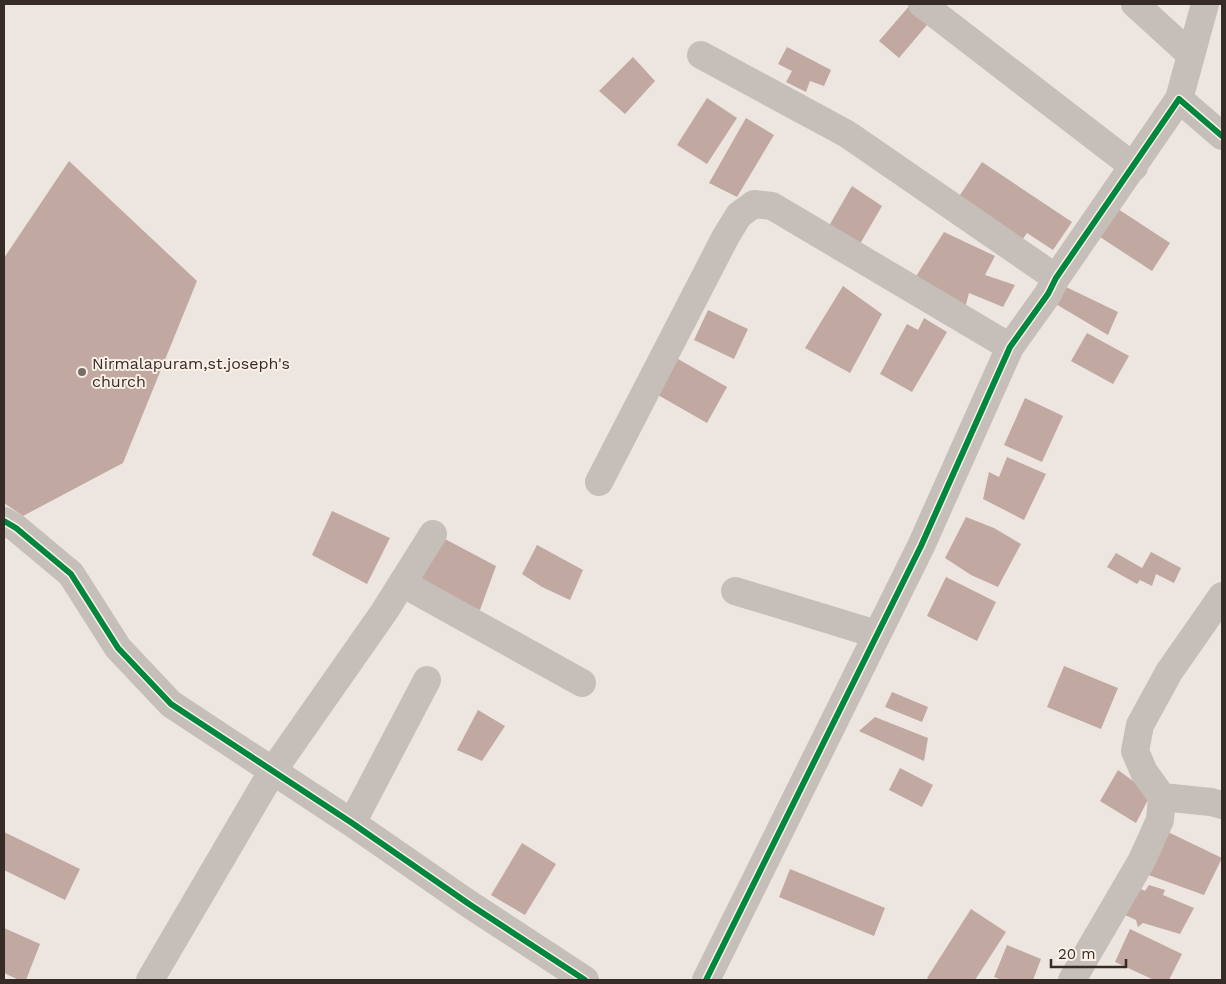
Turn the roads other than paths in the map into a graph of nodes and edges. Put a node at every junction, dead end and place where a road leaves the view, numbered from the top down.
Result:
1 (922, 4) edge
2 (1135, 4) edge
3 (1205, 4) edge
4 (700, 55) dead end
5 (1191, 55) junction
6 (1179, 100) junction
7 (1222, 136) edge
8 (1134, 167) junction
9 (1056, 278) junction
10 (1010, 347) junction
11 (599, 482) dead end
12 (4, 521) edge
13 (433, 534) dead end
14 (402, 583) junction
15 (734, 591) dead end
16 (1222, 596) edge
17 (876, 634) junction
18 (427, 680) dead end
19 (582, 683) dead end
20 (272, 772) junction
21 (1162, 797) junction
22 (1222, 805) edge
23 (352, 823) junction
24 (150, 980) edge
25 (586, 980) edge
26 (706, 980) edge
27 (1072, 980) edge

1 - 8 street
2 - 5 street
3 - 5 street
4 - 9 street
5 - 6 street
6 - 7 street
6 - 8 street
8 - 9 street
9 - 10 street
10 - 11 street
10 - 17 street
12 - 20 street
13 - 14 street
14 - 19 street
14 - 20 street
15 - 17 street
16 - 21 street
17 - 26 street
18 - 23 street
20 - 23 street
20 - 24 street
21 - 22 street
21 - 27 street
23 - 25 street

